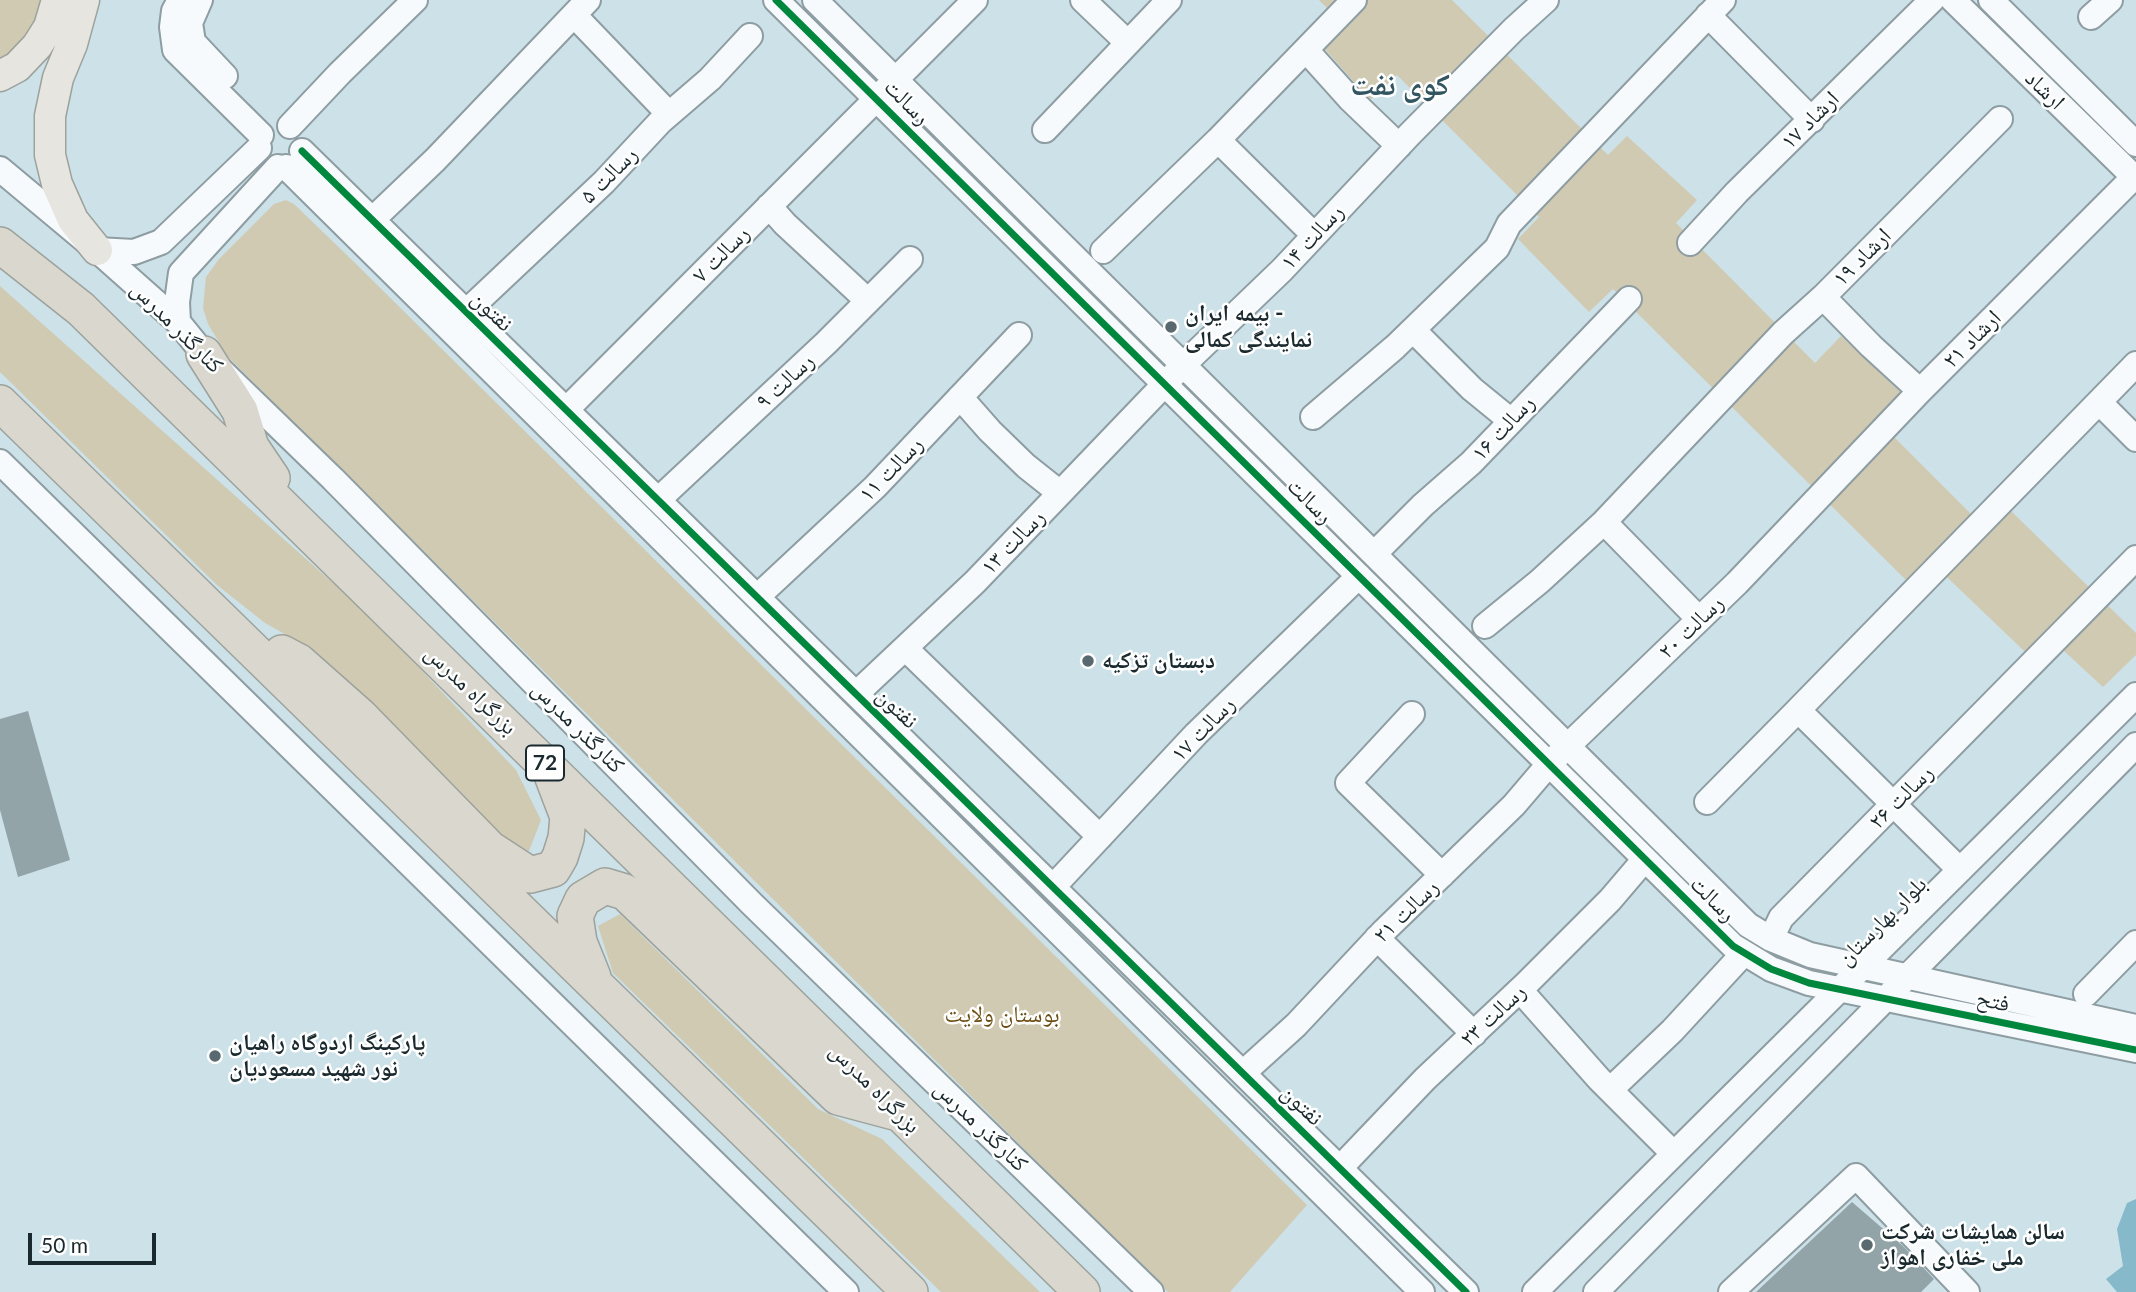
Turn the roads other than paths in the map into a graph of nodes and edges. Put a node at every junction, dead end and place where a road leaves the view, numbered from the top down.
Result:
1 (57, 0) edge
2 (84, 0) edge
3 (180, 0) edge
4 (200, 0) edge
5 (415, 0) edge
6 (776, 0) edge
7 (815, 0) edge
8 (975, 0) edge
9 (1083, 0) edge
10 (1169, 0) edge
11 (1353, 0) edge
12 (1546, 0) edge
13 (1931, 0) edge
14 (1953, 0) edge
15 (1991, 0) edge
16 (2110, 0) edge
17 (581, 7) edge
18 (1715, 7) edge
19 (2091, 17) dead end
20 (750, 36) dead end
21 (1128, 43) junction
22 (1306, 50) junction
23 (0, 76) edge
24 (896, 79) junction
25 (877, 99) junction
26 (669, 114) junction
27 (2000, 119) dead end
28 (1812, 120) junction
29 (1045, 130) dead end
30 (270, 134) junction
31 (1218, 140) junction
32 (2136, 144) edge
33 (1399, 146) junction
34 (289, 162) junction
35 (0, 169) edge
36 (2135, 178) edge
37 (769, 206) junction
38 (372, 220) junction
39 (1314, 235) junction
40 (1690, 243) dead end
41 (0, 245) edge
42 (97, 250) junction
43 (1104, 251) dead end
44 (910, 260) dead end
45 (1823, 297) junction
46 (1629, 299) dead end
47 (868, 301) junction
48 (466, 312) junction
49 (178, 322) junction
50 (1413, 330) junction
51 (1018, 335) dead end
52 (204, 354) junction
53 (2136, 364) edge
54 (1183, 365) junction
55 (1165, 384) junction
56 (1920, 391) junction
57 (960, 397) junction
58 (2099, 402) junction
59 (0, 403) edge
60 (566, 410) junction
61 (1313, 417) dead end
62 (1510, 420) junction
63 (2136, 439) edge
64 (0, 462) edge
65 (606, 466) junction
66 (1060, 493) junction
67 (658, 500) junction
68 (1813, 505) joint
69 (1604, 522) junction
70 (307, 531) junction
71 (1374, 554) junction
72 (2136, 558) edge
73 (1359, 576) junction
74 (1404, 584) junction
75 (757, 597) junction
76 (1386, 603) junction
77 (1699, 619) junction
78 (227, 624) junction
79 (1485, 626) dead end
80 (905, 648) junction
81 (856, 694) junction
82 (2136, 695) edge
83 (1795, 712) junction
84 (1412, 714) dead end
85 (2136, 745) edge
86 (1568, 747) junction
87 (1549, 764) junction
88 (549, 767) junction
89 (947, 783) junction
90 (1707, 802) dead end
91 (929, 803) junction
92 (1894, 804) junction
93 (1100, 837) junction
94 (1645, 859) junction
95 (1960, 870) junction
96 (1442, 875) junction
97 (1053, 887) junction
98 (1377, 939) junction
99 (1771, 939) junction
100 (2136, 943) edge
101 (1744, 953) junction
102 (1862, 968) junction
103 (1907, 977) junction
104 (597, 985) junction
105 (1841, 989) junction
106 (1520, 990) junction
107 (2086, 994) dead end
108 (1886, 998) junction
109 (2136, 1027) edge
110 (1474, 1034) junction
111 (2136, 1050) edge
112 (1243, 1073) junction
113 (1609, 1090) junction
114 (901, 1114) junction
115 (1675, 1154) junction
116 (1340, 1168) junction
117 (846, 1292) edge
118 (910, 1292) edge
119 (1082, 1292) edge
120 (1152, 1292) edge
121 (1422, 1292) edge
122 (1466, 1292) edge
123 (1535, 1292) edge
124 (1596, 1292) edge
125 (1731, 1292) edge
126 (1967, 1292) edge

1 - 23 main road
2 - 42 main road
3 - 30 street
4 - 30 street
5 - 30 street
6 - 25 street, رسالت
7 - 24 street, رسالت
8 - 24 street, رسالت ۷
9 - 21 street
10 - 21 street
11 - 22 street
12 - 33 street, رسالت ۱۴
13 - 28 street, ارشاد ۱۷
14 - 36 street, ارشاد
15 - 32 street, ارشاد
16 - 19 street
17 - 26 street
17 - 38 street
18 - 28 street
18 - 50 street
20 - 26 street, رسالت ۵
21 - 29 street
22 - 31 street
22 - 33 street
24 - 25 street, رسالت ۷
24 - 54 street, رسالت
25 - 37 street, رسالت ۷
25 - 55 street, رسالت
26 - 48 street, رسالت ۵
27 - 45 street, ارشاد ۱۹
28 - 40 street, ارشاد ۱۷
30 - 34 street
30 - 34 street
30 - 42 street
31 - 39 street
31 - 43 street
33 - 39 street, رسالت ۱۴
34 - 38 street, نفتون
34 - 49 street
34 - 65 street, نفتون
35 - 42 street, کنارگذر مدرس
36 - 56 street, ارشاد ۲۱
37 - 47 street
37 - 60 street, رسالت ۷
38 - 48 street, نفتون
39 - 54 street, رسالت ۱۴
41 - 70 highway, بزرگراه مدرس / 72
42 - 49 street, کنارگذر مدرس
44 - 47 street, رسالت ۹
45 - 56 street
45 - 69 street, ارشاد ۱۹
46 - 62 street, رسالت ۱۶
47 - 67 street, رسالت ۹
48 - 60 street, نفتون
49 - 52 street, کنارگذر مدرس
50 - 61 street
50 - 62 street
51 - 57 street, رسالت ۱۱
52 - 70 highway
52 - 120 street, کنارگذر مدرس
53 - 58 street
54 - 55 street, رسالت ۱۴
54 - 71 street, رسالت
55 - 66 street, رسالت ۱۳
55 - 73 street, رسالت
56 - 68 street, ارشاد ۲۱
57 - 66 street
57 - 75 street, رسالت ۱۱
58 - 63 street
58 - 83 street
59 - 78 highway
60 - 65 street, نفتون
62 - 71 street, رسالت ۱۶
64 - 117 street
65 - 67 street, نفتون
65 - 91 street, نفتون
66 - 80 street, رسالت ۱۳
67 - 75 street, نفتون
68 - 77 street, رسالت ٢٠
69 - 77 street
69 - 79 street, ارشاد ۱۹
70 - 88 highway, بزرگراه مدرس / 72
71 - 74 street, رسالت
72 - 92 street, رسالت ۲۶
73 - 76 street, رسالت
73 - 93 street, رسالت ۱۷
74 - 76 street
74 - 86 street, رسالت
75 - 81 street, نفتون
76 - 87 street, رسالت
77 - 86 street, رسالت ٢٠
78 - 88 highway
78 - 104 highway
80 - 81 street, رسالت ۱۳
80 - 93 street
81 - 89 street, نفتون
82 - 95 street, بلوار بهارستان
83 - 90 street
83 - 92 street
84 - 96 street
85 - 103 street
86 - 87 street, رسالت ۲۱
86 - 99 street, رسالت
87 - 94 street, رسالت
87 - 96 street, رسالت ۲۱
88 - 114 highway, بزرگراه مدرس / 72
89 - 91 street
89 - 97 street, نفتون
91 - 121 street, نفتون
92 - 95 street
92 - 99 street, رسالت ۲۶
93 - 97 street, رسالت ۱۷
94 - 101 street, رسالت
94 - 106 street, رسالت ۲۳
95 - 102 street, بلوار بهارستان
96 - 98 street, رسالت ۲۱
97 - 112 street, نفتون
98 - 110 street
98 - 112 street, رسالت ۲۱
99 - 102 street, رسالت
100 - 107 street
101 - 105 street, رسالت
101 - 113 street
102 - 103 street, فتح
102 - 105 street, بلوار بهارستان
103 - 108 street
103 - 109 street, فتح
104 - 114 highway
104 - 118 highway
105 - 108 street, فتح
105 - 115 street, بلوار بهارستان
106 - 110 street, رسالت ۲۳
106 - 113 street
108 - 111 street, فتح
108 - 124 street
110 - 116 street, رسالت ۲۳
112 - 116 street, نفتون
113 - 115 street
114 - 119 highway, بزرگراه مدرس / 72
115 - 123 street, بلوار بهارستان
116 - 122 street, نفتون
125 - 126 street

